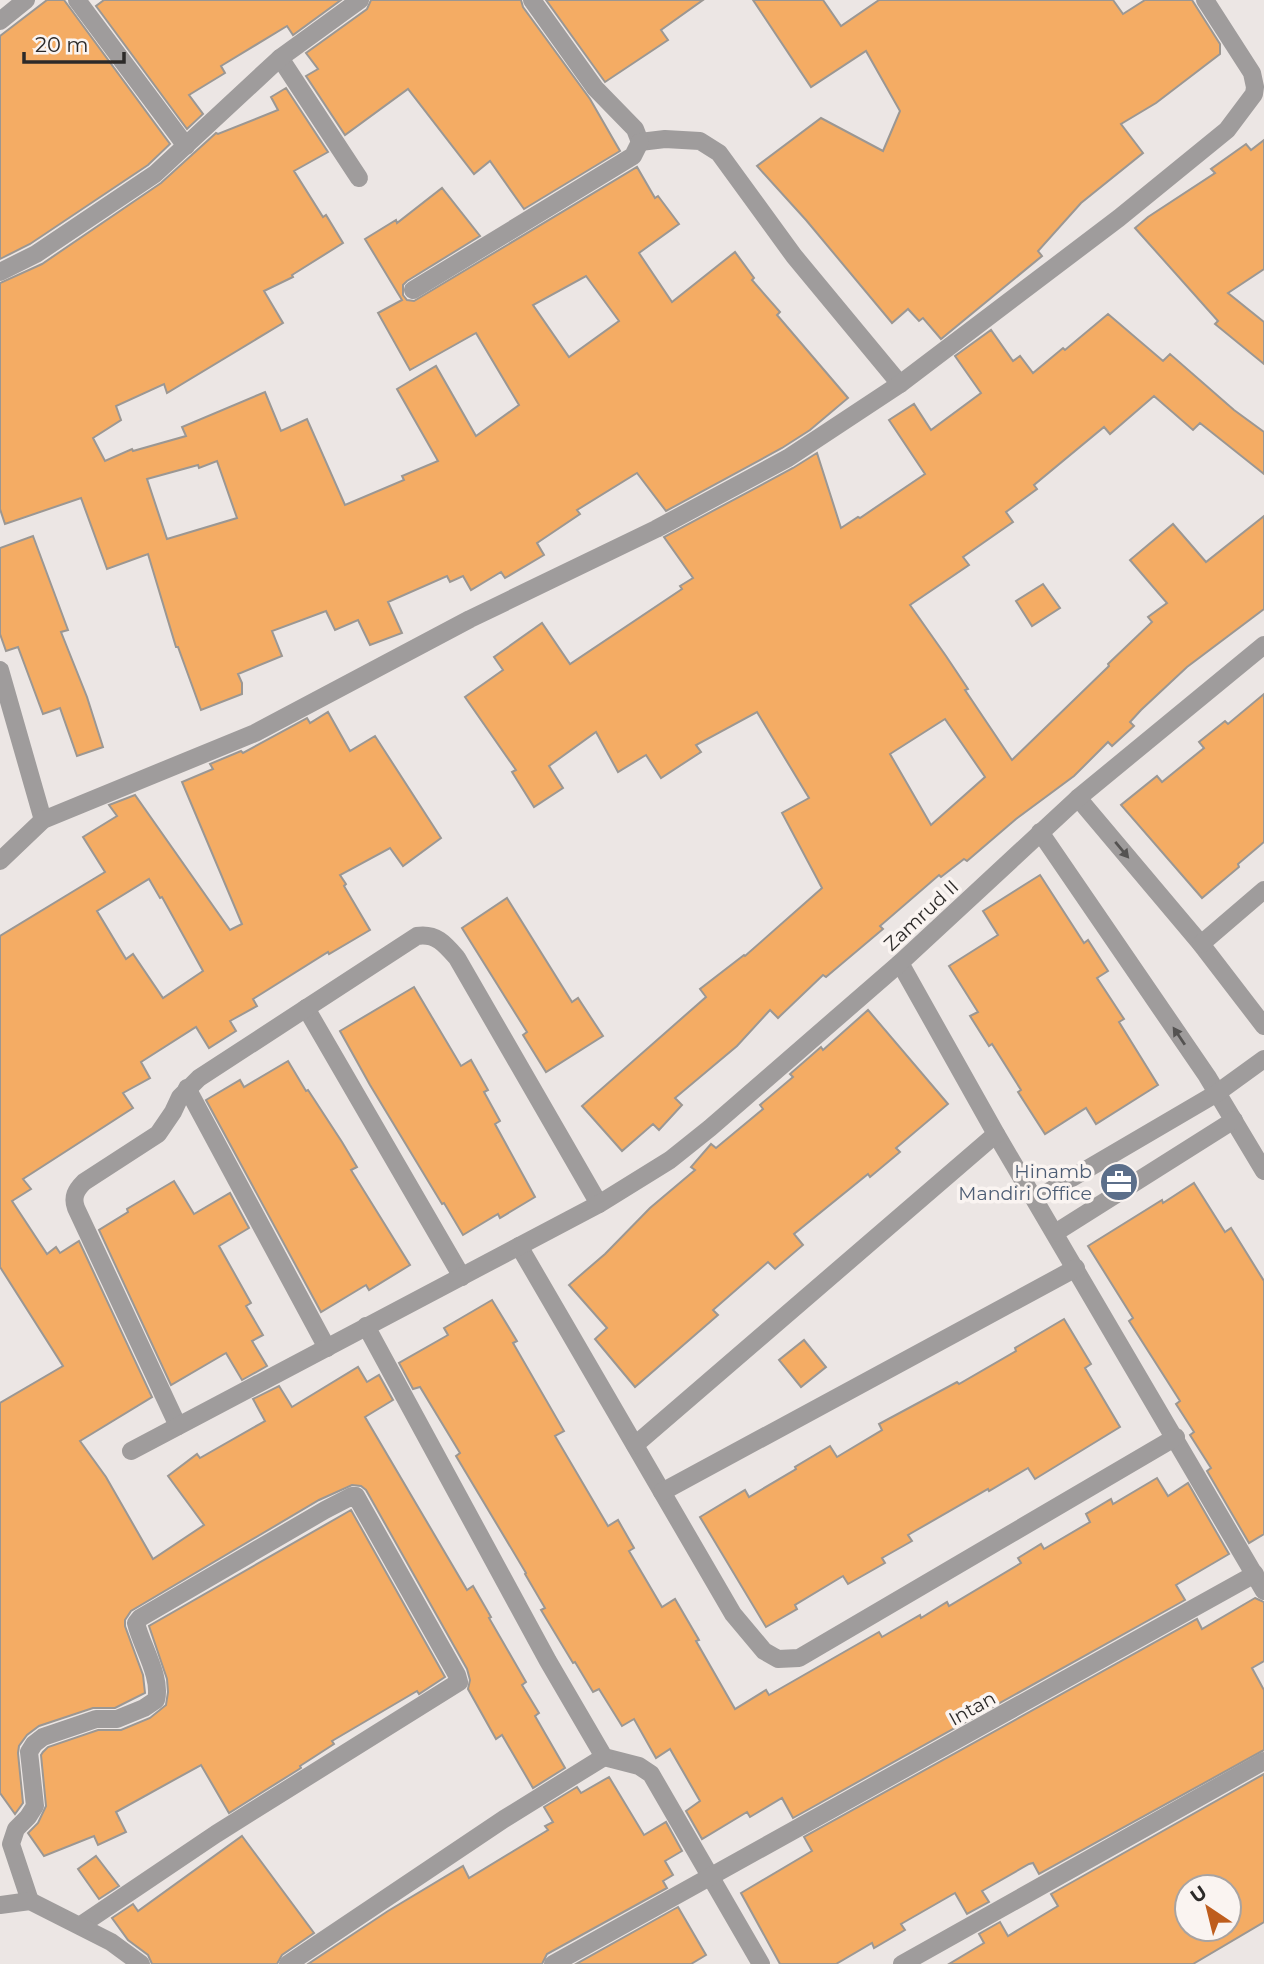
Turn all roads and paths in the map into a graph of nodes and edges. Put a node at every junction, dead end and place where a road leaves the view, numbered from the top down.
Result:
1 (26, 0) edge
2 (77, 0) edge
3 (360, 0) edge
4 (532, 0) edge
5 (1205, 0) edge
6 (0, 20) edge
7 (280, 58) junction
8 (640, 142) junction
9 (186, 146) junction
10 (359, 178) dead end
11 (0, 272) edge
12 (413, 290) dead end
13 (901, 384) junction
14 (1264, 645) edge
15 (0, 670) edge
16 (1078, 798) junction
17 (43, 820) junction
18 (1040, 832) junction
19 (0, 861) edge
20 (1264, 890) edge
21 (1201, 944) junction
22 (900, 964) junction
23 (306, 1008) junction
24 (1264, 1026) edge
25 (1264, 1059) edge
26 (187, 1088) junction
27 (1217, 1093) junction
28 (1234, 1120) junction
29 (996, 1134) junction
30 (1264, 1171) edge
31 (1036, 1199) junction
32 (599, 1204) junction
33 (1055, 1233) junction
34 (519, 1246) junction
35 (1076, 1268) junction
36 (461, 1277) junction
37 (366, 1326) junction
38 (327, 1348) junction
39 (178, 1426) junction
40 (1175, 1437) junction
41 (635, 1445) junction
42 (131, 1451) dead end
43 (662, 1492) junction
44 (1255, 1574) junction
45 (1264, 1591) edge
46 (604, 1757) junction
47 (1264, 1761) edge
48 (710, 1878) junction
49 (30, 1901) junction
50 (0, 1905) edge
51 (81, 1925) junction
52 (141, 1964) edge
53 (288, 1964) edge
54 (553, 1964) edge
55 (761, 1964) edge
56 (902, 1964) edge

1 - 6 street
2 - 9 street
3 - 7 street
4 - 8 street
5 - 13 street
7 - 9 street
7 - 10 street
8 - 12 street
8 - 13 street
9 - 11 street
13 - 17 street
14 - 16 street, Zamrud II
15 - 17 street
16 - 18 street, Zamrud II
16 -> 21 street
17 - 19 street
18 - 22 street, Zamrud II
27 -> 18 street
20 - 21 street
21 - 24 street
22 - 29 street
22 - 32 street, Zamrud II
23 - 26 street
23 - 32 street
23 - 36 street
25 - 27 street
26 - 38 street
26 - 39 street
27 - 28 street
27 - 31 street
28 - 30 street
28 - 33 street
29 - 31 street
29 - 41 street
31 - 33 street
32 - 34 street, Zamrud II
33 - 35 street
34 - 36 street, Zamrud II
34 - 41 street
35 - 40 street
35 - 43 street
36 - 37 street, Zamrud II
37 - 38 street, Zamrud II
37 - 46 street
38 - 39 street, Zamrud II
39 - 42 street, Zamrud II
40 - 43 street
40 - 44 street
41 - 43 street
44 - 45 street
44 - 48 street, Intan
46 - 48 street
46 - 53 street
47 - 56 street
48 - 54 street, Intan
48 - 55 street
49 - 50 street
49 - 51 street
49 - 51 street
51 - 52 street

